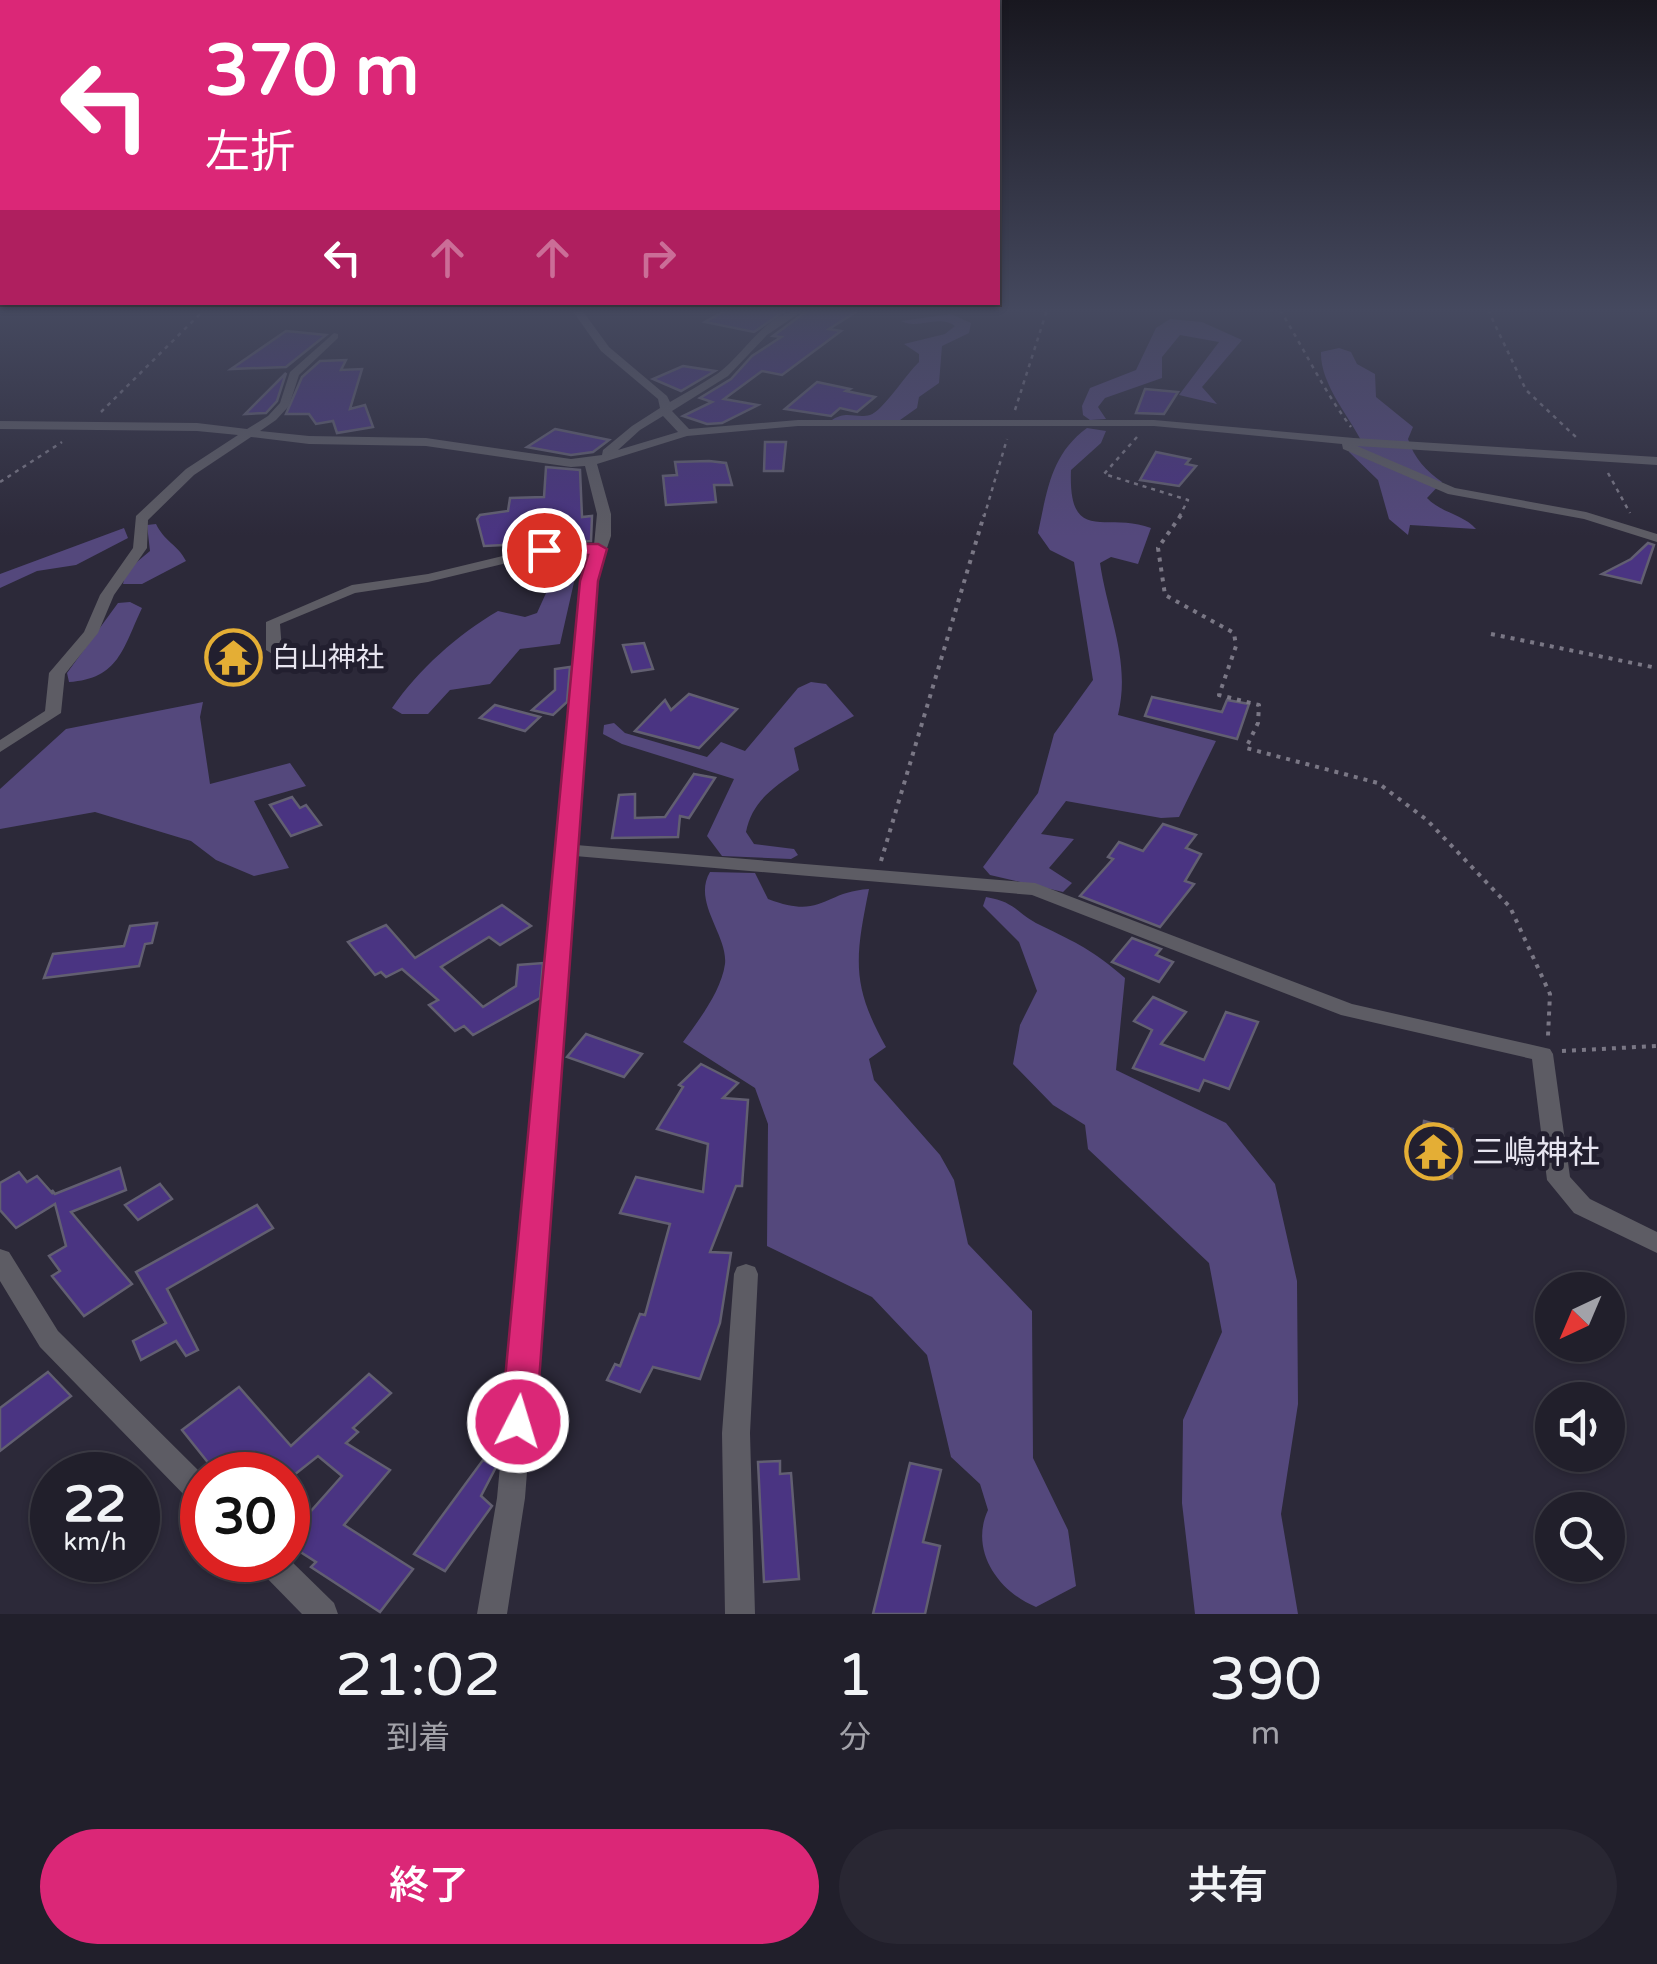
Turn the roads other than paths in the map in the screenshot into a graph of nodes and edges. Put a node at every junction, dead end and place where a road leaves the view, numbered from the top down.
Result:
1 (291, 385) edge
2 (648, 385) edge
3 (705, 385) edge
4 (668, 408) junction
5 (0, 425) edge
6 (686, 433) junction
7 (250, 435) junction
8 (1332, 440) junction
9 (597, 459) junction
10 (1657, 462) edge
11 (1653, 536) edge
12 (598, 549) junction
13 (274, 650) dead end
14 (0, 747) edge
15 (570, 850) junction
16 (1657, 1243) edge
17 (0, 1259) edge
18 (746, 1274) dead end
19 (180, 1471) edge
20 (291, 1582) edge
21 (322, 1614) edge
22 (492, 1614) edge
23 (740, 1614) edge

1 - 7 street
2 - 4 street
3 - 4 street
4 - 6 street
4 - 9 street
5 - 7 street
6 - 8 street
6 - 9 street
7 - 9 street
7 - 14 street
8 - 10 street
8 - 11 street
9 - 12 street
12 - 13 street
12 - 15 street
15 - 16 street
15 - 22 street
17 - 19 street
18 - 23 street
20 - 21 street

